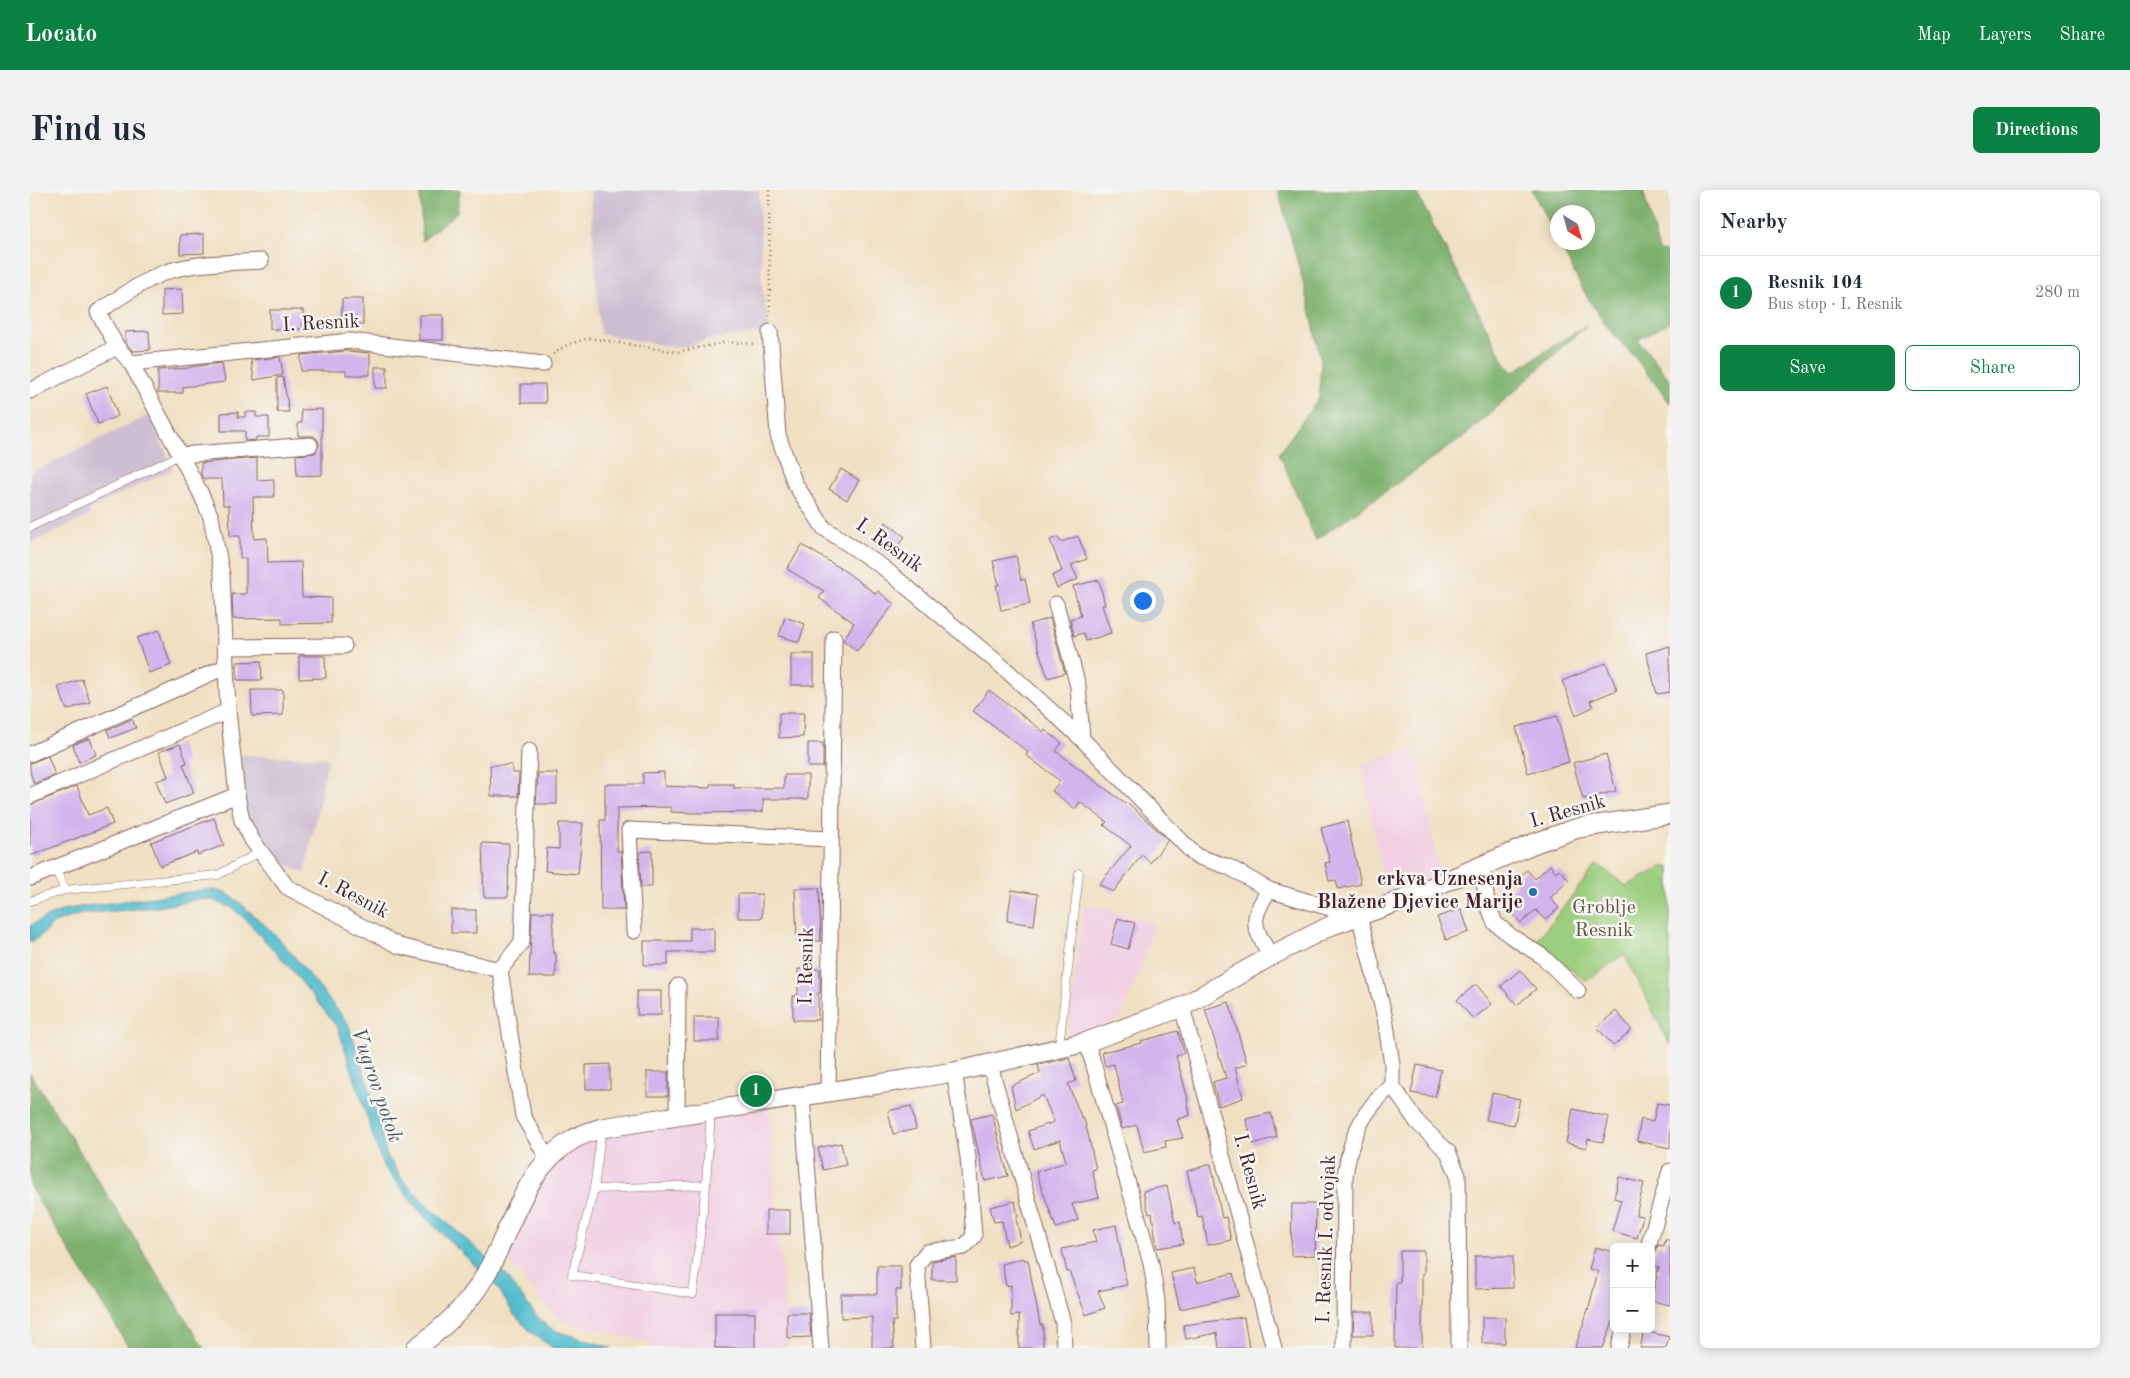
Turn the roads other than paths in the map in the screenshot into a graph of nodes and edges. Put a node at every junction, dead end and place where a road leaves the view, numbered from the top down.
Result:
1 (260, 261) dead end
2 (770, 332) road end
3 (117, 347) junction
4 (131, 363) junction
5 (543, 364) road end
6 (30, 391) edge
7 (310, 445) dead end
8 (180, 455) junction
9 (30, 527) edge
10 (1056, 604) dead end
11 (834, 638) dead end
12 (344, 646) dead end
13 (224, 647) junction
14 (225, 667) junction
15 (228, 711) junction
16 (1082, 739) junction
17 (529, 751) dead end
18 (30, 754) edge
19 (237, 795) junction
20 (30, 796) edge
21 (1670, 814) edge
22 (831, 839) junction
23 (260, 852) junction
24 (1482, 866) junction
25 (55, 868) junction
26 (1079, 872) dead end
27 (30, 878) edge
28 (65, 890) junction
29 (1269, 890) junction
30 (30, 901) edge
31 (1353, 917) junction
32 (634, 931) dead end
33 (1271, 956) junction
34 (500, 970) junction
35 (678, 986) dead end
36 (1578, 991) dead end
37 (1182, 1007) junction
38 (1086, 1042) junction
39 (1059, 1049) junction
40 (990, 1065) junction
41 (954, 1072) junction
42 (1392, 1085) junction
43 (828, 1092) junction
44 (802, 1096) junction
45 (711, 1110) junction
46 (677, 1116) junction
47 (602, 1128) junction
48 (548, 1159) junction
49 (1670, 1171) edge
50 (706, 1185) junction
51 (594, 1190) junction
52 (1649, 1243) edge
53 (1623, 1333) edge
54 (421, 1347) edge
55 (821, 1348) edge
56 (923, 1348) edge
57 (1064, 1348) edge
58 (1158, 1348) edge
59 (1274, 1348) edge
60 (1344, 1348) edge
61 (1459, 1348) edge
62 (1619, 1348) edge

1 - 3 street, I. Resnik
2 - 16 street, I. Resnik
3 - 4 street, I. Resnik
3 - 6 street
4 - 5 street, I. Resnik
4 - 8 street, I. Resnik
7 - 8 street
8 - 9 lane
8 - 13 street, I. Resnik
10 - 16 street
11 - 22 street, I. Resnik
12 - 13 street
13 - 14 street, I. Resnik
14 - 15 street, I. Resnik
14 - 18 street
15 - 19 street, I. Resnik
15 - 20 street
16 - 29 street, I. Resnik
17 - 34 street
19 - 23 street, I. Resnik
19 - 25 street
21 - 24 street, I. Resnik
22 - 32 street
22 - 43 street, I. Resnik
23 - 28 lane
23 - 34 street, I. Resnik
24 - 31 street, I. Resnik
24 - 36 street
25 - 27 street
25 - 28 lane
26 - 39 lane
28 - 30 lane
29 - 31 street, I. Resnik
29 - 33 street
31 - 33 street, I. Resnik
31 - 42 street
33 - 37 street, I. Resnik
34 - 48 street
35 - 46 street
37 - 38 street, I. Resnik
37 - 59 street, I. Resnik
38 - 39 street, I. Resnik
38 - 58 street
39 - 40 street, I. Resnik
40 - 41 street, I. Resnik
40 - 57 street
41 - 43 street, I. Resnik
41 - 56 street
42 - 60 street, I. Resnik I. odvojak
42 - 61 street
43 - 44 street, I. Resnik
44 - 45 street, I. Resnik
44 - 55 street
45 - 46 street, I. Resnik
45 - 50 lane
46 - 47 street, I. Resnik
47 - 48 street, I. Resnik
47 - 51 lane
48 - 54 street, I. Resnik
49 - 52 street
50 - 51 lane
50 - 51 lane
53 - 62 street

